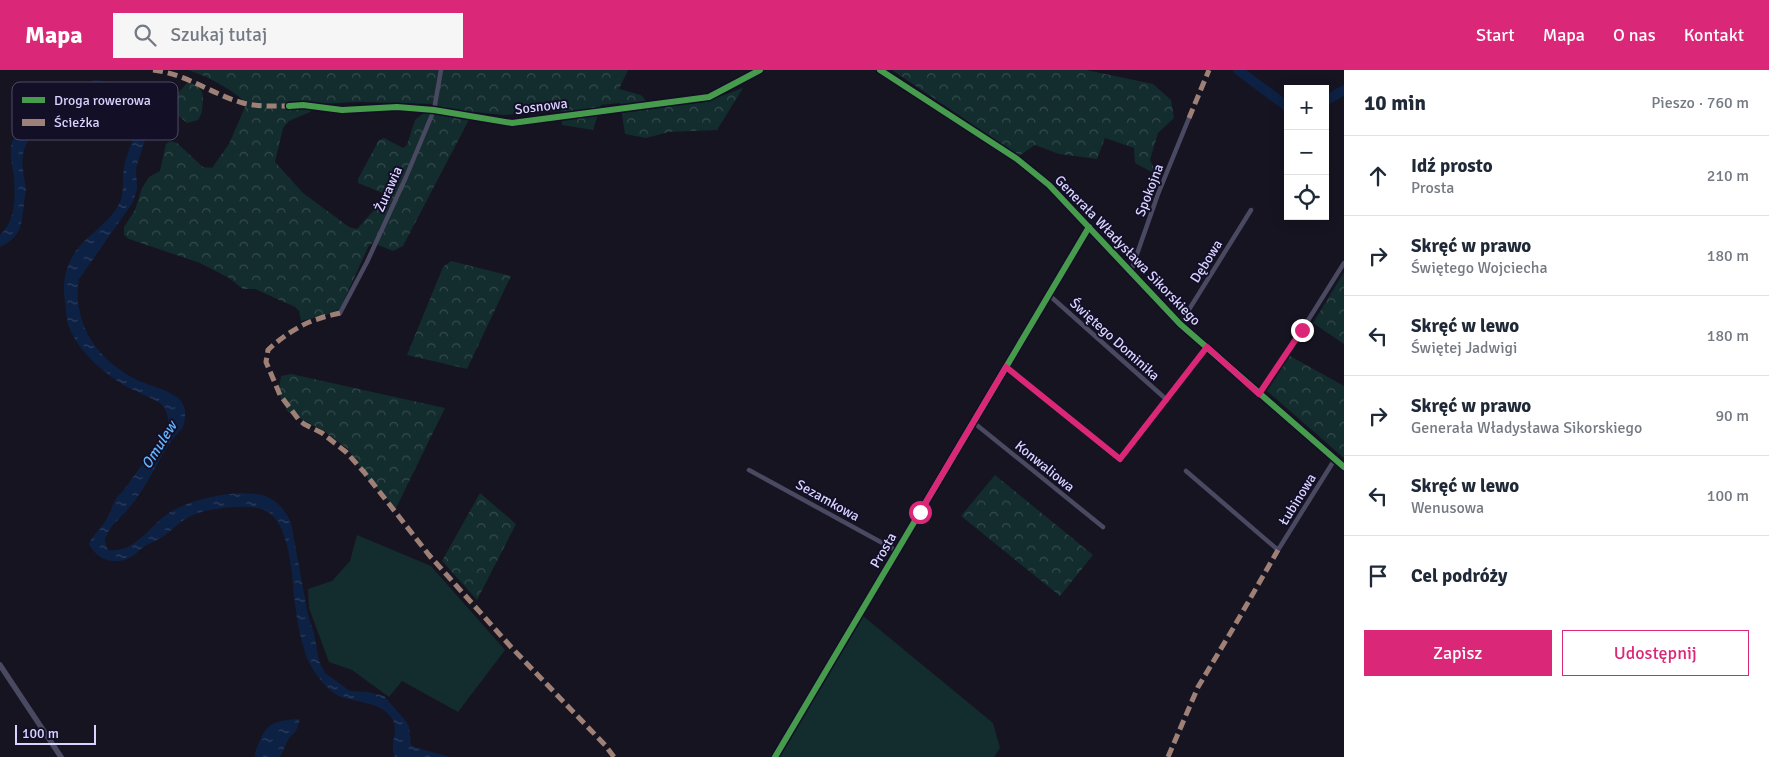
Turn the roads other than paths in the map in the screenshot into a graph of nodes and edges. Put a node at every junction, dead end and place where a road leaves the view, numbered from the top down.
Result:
1 (441, 70) edge
2 (760, 70) edge
3 (880, 70) edge
4 (289, 106) dead end
5 (434, 110) junction
6 (1189, 118) dead end
7 (1251, 210) dead end
8 (1089, 227) junction
9 (1344, 263) edge
10 (1131, 271) junction
11 (1049, 295) junction
12 (340, 313) dead end
13 (1180, 324) junction
14 (1207, 347) junction
15 (1006, 367) junction
16 (1259, 394) junction
17 (1166, 400) junction
18 (973, 422) junction
19 (1335, 459) junction
20 (1344, 467) edge
21 (749, 470) dead end
22 (1186, 471) dead end
23 (1103, 527) dead end
24 (897, 550) junction
25 (0, 664) edge
26 (60, 757) edge
27 (775, 757) edge

1 - 5 street, Żurawia
2 - 5 street, Sosnowa
3 - 8 street, Generała Władysława Sikorskiego
4 - 5 street, Sosnowa
5 - 12 street, Żurawia
6 - 10 street, Spokojna
7 - 13 street, Dębowa
8 - 10 street, Generała Władysława Sikorskiego
8 - 11 street, Prosta
9 - 16 street
10 - 13 street, Generała Władysława Sikorskiego
11 - 15 street, Prosta
11 - 17 street, Świętego Dominika
13 - 14 street, Generała Władysława Sikorskiego
14 - 16 street, Generała Władysława Sikorskiego
14 - 17 street
15 - 17 street
15 - 18 street, Prosta
16 - 19 street, Generała Władysława Sikorskiego
18 - 23 street, Konwaliowa
18 - 24 street, Prosta
19 - 20 street, Generała Władysława Sikorskiego
19 - 22 street, Łubinowa
21 - 24 street, Sezamkowa
24 - 27 street, Prosta
25 - 26 street

